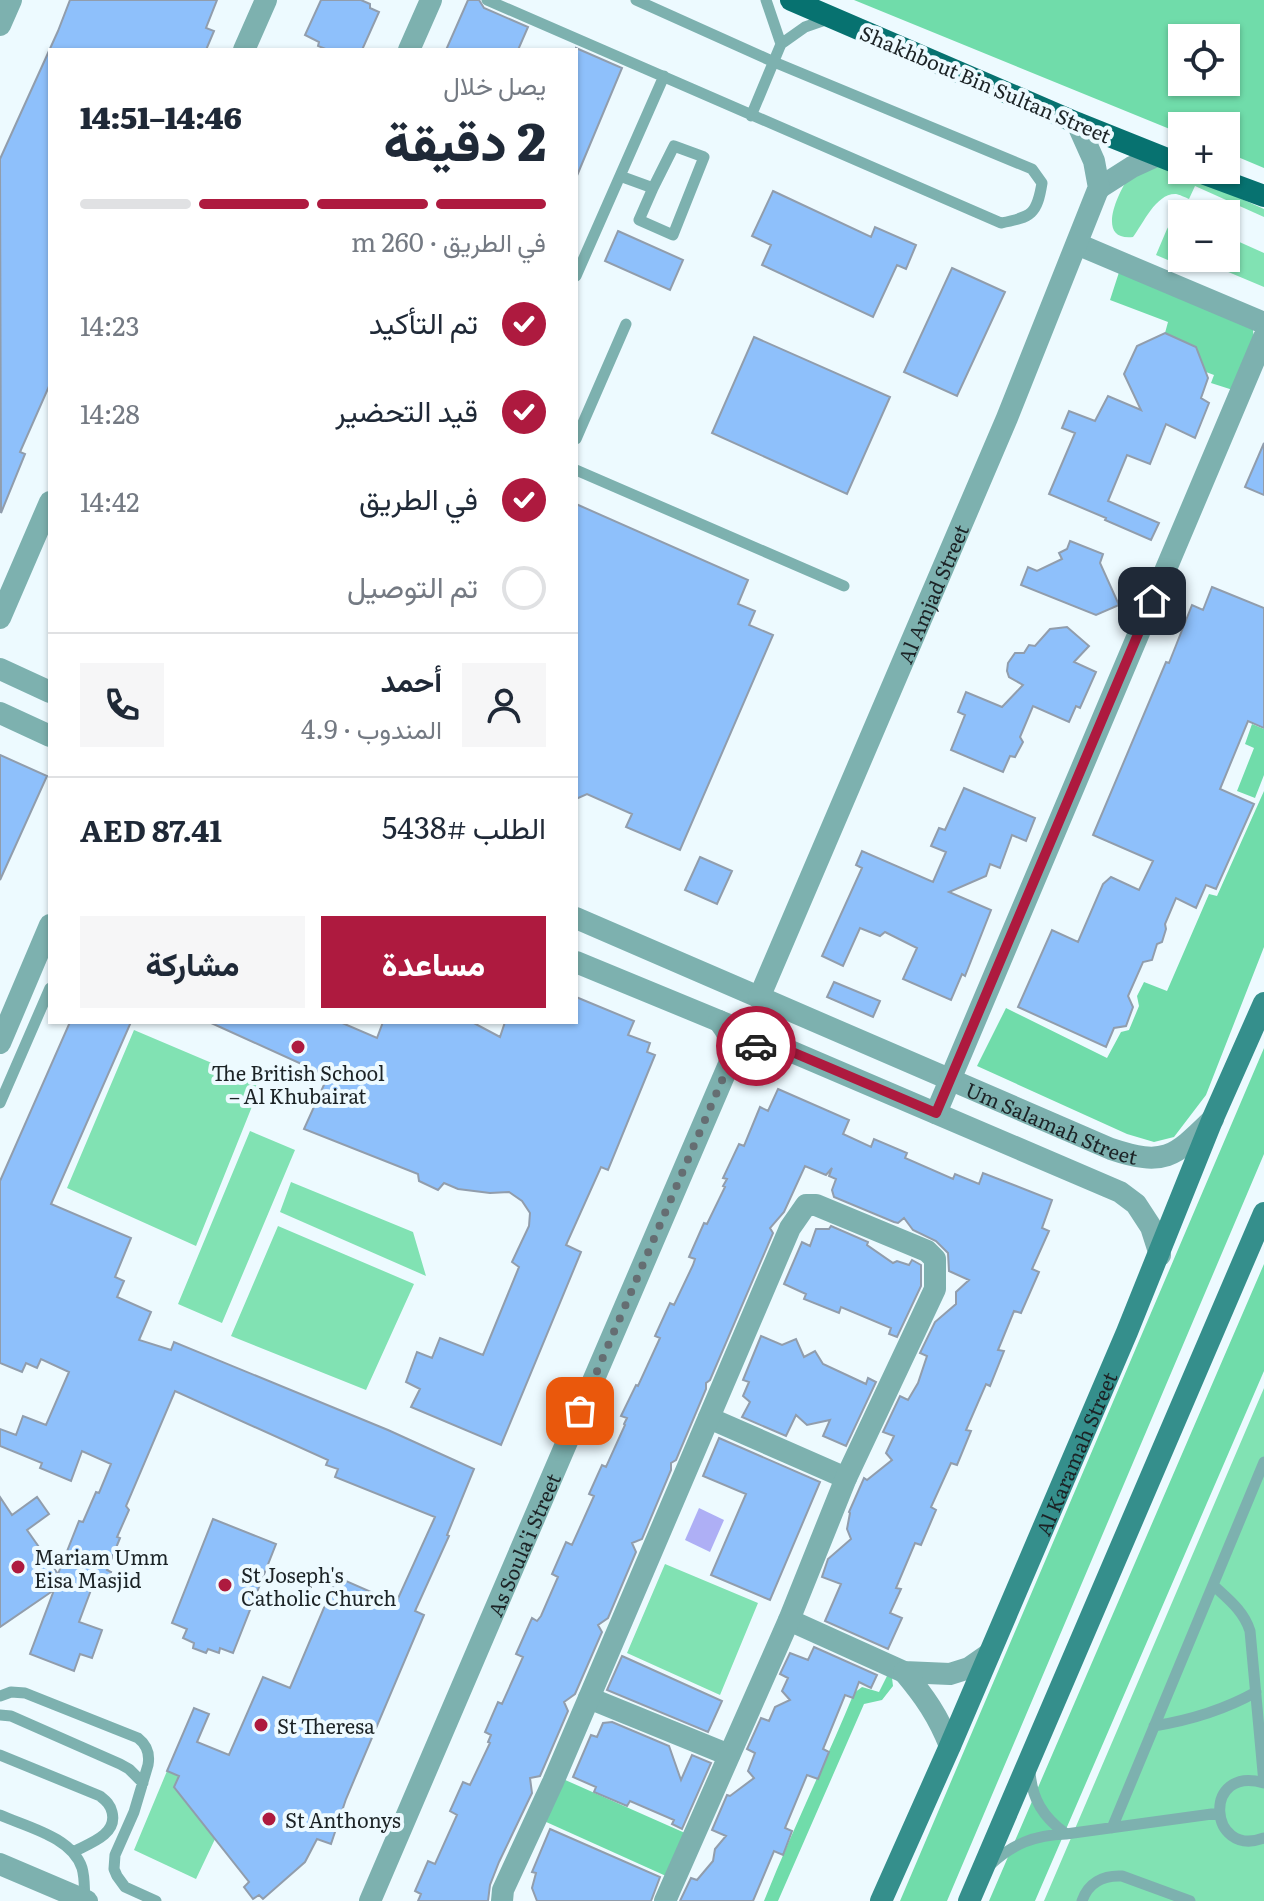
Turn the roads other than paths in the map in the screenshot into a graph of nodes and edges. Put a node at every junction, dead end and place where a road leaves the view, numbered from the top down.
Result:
1 (11, 0) edge
2 (266, 0) edge
3 (431, 0) edge
4 (487, 0) edge
5 (636, 0) edge
6 (766, 0) edge
7 (791, 0) edge
8 (832, 17) junction
9 (0, 25) edge
10 (781, 44) junction
11 (245, 48) edge
12 (410, 48) edge
13 (774, 62) junction
14 (664, 76) junction
15 (751, 116) junction
16 (1077, 123) junction
17 (1156, 156) junction
18 (1168, 160) edge
19 (620, 176) junction
20 (1232, 184) edge
21 (653, 188) junction
22 (1099, 188) junction
23 (1264, 196) edge
24 (1077, 244) junction
25 (578, 271) edge
26 (1264, 323) edge
27 (626, 324) dead end
28 (1264, 337) edge
29 (578, 434) edge
30 (578, 471) edge
31 (48, 507) edge
32 (844, 586) dead end
33 (0, 618) edge
34 (0, 669) edge
35 (48, 691) edge
36 (0, 713) edge
37 (48, 735) edge
38 (578, 919) edge
39 (48, 930) edge
40 (578, 963) edge
41 (48, 993) edge
42 (759, 998) junction
43 (1264, 1003) edge
44 (719, 1021) junction
45 (0, 1043) edge
46 (771, 1043) junction
47 (732, 1057) junction
48 (950, 1080) junction
49 (0, 1103) edge
50 (936, 1113) junction
51 (1213, 1118) junction
52 (1264, 1213) edge
53 (1160, 1255) junction
54 (709, 1418) junction
55 (1264, 1462) edge
56 (846, 1478) junction
57 (1213, 1585) junction
58 (789, 1620) junction
59 (989, 1654) junction
60 (904, 1672) junction
61 (1256, 1692) junction
62 (0, 1696) edge
63 (589, 1698) junction
64 (0, 1715) edge
65 (1154, 1726) junction
66 (950, 1746) junction
67 (0, 1755) edge
68 (729, 1755) junction
69 (1032, 1755) junction
70 (143, 1783) junction
71 (1264, 1783) edge
72 (1219, 1813) junction
73 (0, 1815) edge
74 (1112, 1828) junction
75 (1066, 1834) junction
76 (1264, 1838) edge
77 (73, 1852) junction
78 (0, 1864) edge
79 (973, 1891) edge
80 (86, 1901) edge
81 (156, 1901) edge
82 (370, 1901) edge
83 (502, 1901) edge
84 (665, 1901) edge
85 (881, 1901) edge
86 (1082, 1901) edge
87 (1190, 1901) edge

1 - 9 street
2 - 11 street
3 - 12 street
4 - 14 lane
5 - 13 lane
6 - 10 lane
7 - 8 main road, Shakhbout Bin Sultan Street
8 - 10 lane
8 - 16 main road, Shakhbout Bin Sultan Street
10 - 13 lane
13 - 15 lane
13 - 15 lane
14 - 15 lane
14 - 19 lane
16 - 17 main road, Shakhbout Bin Sultan Street
16 - 22 street
17 - 18 main road, Shakhbout Bin Sultan Street
17 - 22 street
19 - 21 lane
19 - 25 lane
20 - 23 main road
21 - 21 lane
22 - 24 street, Al Amjad Street
24 - 26 street
24 - 42 street, Al Amjad Street
27 - 29 lane
28 - 48 street
30 - 32 lane
31 - 33 street
34 - 35 street
36 - 37 street
38 - 42 street, Um Salamah Street
39 - 45 street
40 - 44 street, Um Salamah Street
41 - 49 lane
42 - 48 street, Um Salamah Street
43 - 51 main road, Al Karamah Street
44 - 46 street, Um Salamah Street
44 - 47 street
46 - 47 street
46 - 50 street, Um Salamah Street
47 - 82 street, As Soula'i Street
48 - 50 street
48 - 51 street, Um Salamah Street
50 - 53 street, Um Salamah Street
51 - 53 main road, Al Karamah Street
52 - 69 main road
53 - 59 main road, Al Karamah Street
54 - 56 street
54 - 56 street
54 - 63 street
55 - 57 lane
56 - 58 street
57 - 61 lane
57 - 65 lane
58 - 60 street
58 - 68 street
59 - 60 street
59 - 66 main road, Al Karamah Street
60 - 66 street
61 - 65 lane
61 - 71 lane
62 - 70 lane
63 - 68 street
63 - 83 street
64 - 70 lane
65 - 74 lane
66 - 85 main road, Al Karamah Street
67 - 77 lane
68 - 84 street
69 - 75 lane
69 - 79 main road
70 - 81 lane
71 - 72 lane
72 - 74 lane
72 - 76 lane
73 - 77 lane
74 - 75 lane
75 - 79 lane
77 - 80 lane
78 - 80 street
86 - 87 lane

